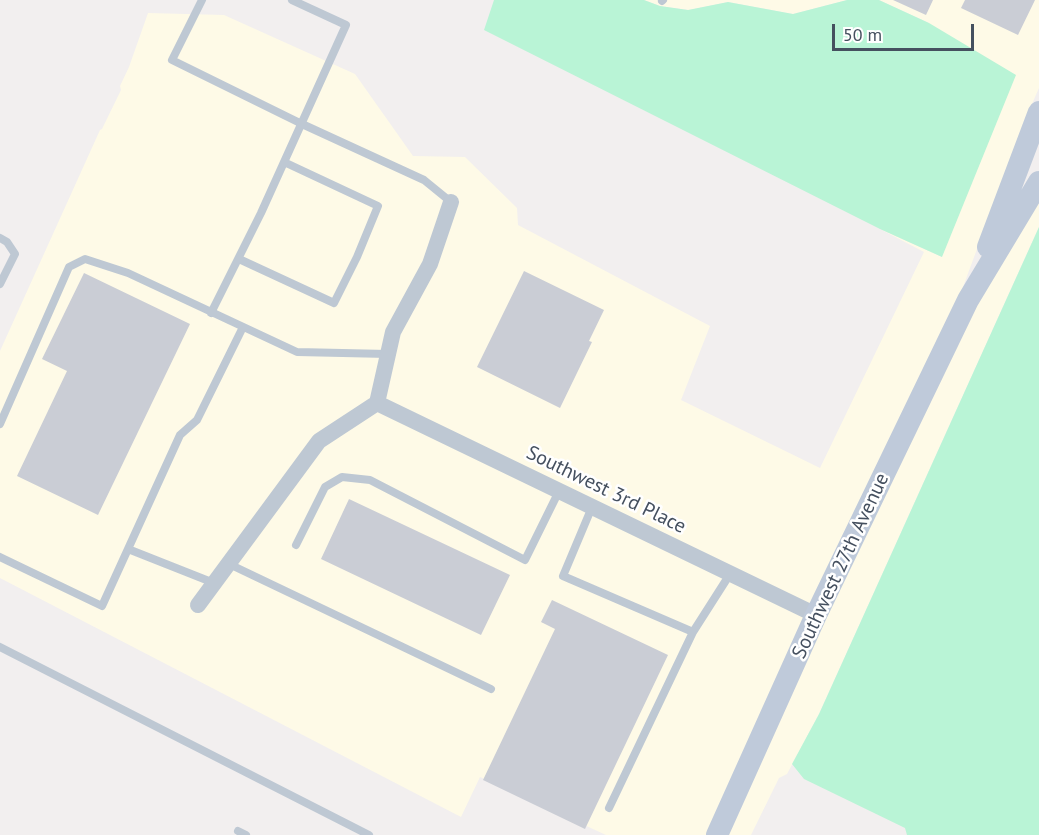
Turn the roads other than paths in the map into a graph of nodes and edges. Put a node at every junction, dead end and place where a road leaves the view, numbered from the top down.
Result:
1 (202, 0) edge
2 (292, 0) edge
3 (1039, 112) edge
4 (302, 124) junction
5 (284, 162) junction
6 (1039, 182) edge
7 (451, 202) joint
8 (0, 238) edge
9 (238, 259) junction
10 (0, 284) edge
11 (968, 300) junction
12 (211, 313) junction
13 (243, 327) junction
14 (388, 354) junction
15 (377, 403) junction
16 (0, 424) edge
17 (559, 491) junction
18 (592, 507) junction
19 (296, 545) dead end
20 (128, 549) junction
21 (0, 557) edge
22 (228, 564) junction
23 (730, 573) junction
24 (214, 583) junction
25 (198, 605) dead end
26 (816, 615) junction
27 (693, 632) junction
28 (0, 647) edge
29 (491, 689) dead end
30 (609, 808) dead end
31 (369, 835) edge
32 (717, 835) edge

1 - 4 lane
2 - 4 lane
3 - 11 main road, Southwest 27th Avenue
4 - 5 lane
4 - 7 lane
5 - 9 lane
5 - 9 lane
6 - 11 main road, Southwest 27th Avenue
7 - 14 street
8 - 10 lane
9 - 12 lane
11 - 26 main road, Southwest 27th Avenue
12 - 13 lane
12 - 16 lane
13 - 14 lane
13 - 20 lane
14 - 15 street
15 - 17 street, Southwest 3rd Place
15 - 22 street
17 - 18 street, Southwest 3rd Place
17 - 19 lane
18 - 23 street, Southwest 3rd Place
18 - 27 lane
20 - 21 lane
20 - 24 lane
22 - 24 street
22 - 29 lane
23 - 26 street, Southwest 3rd Place
23 - 27 lane
24 - 25 street
26 - 32 main road, Southwest 27th Avenue
27 - 30 lane
28 - 31 lane

